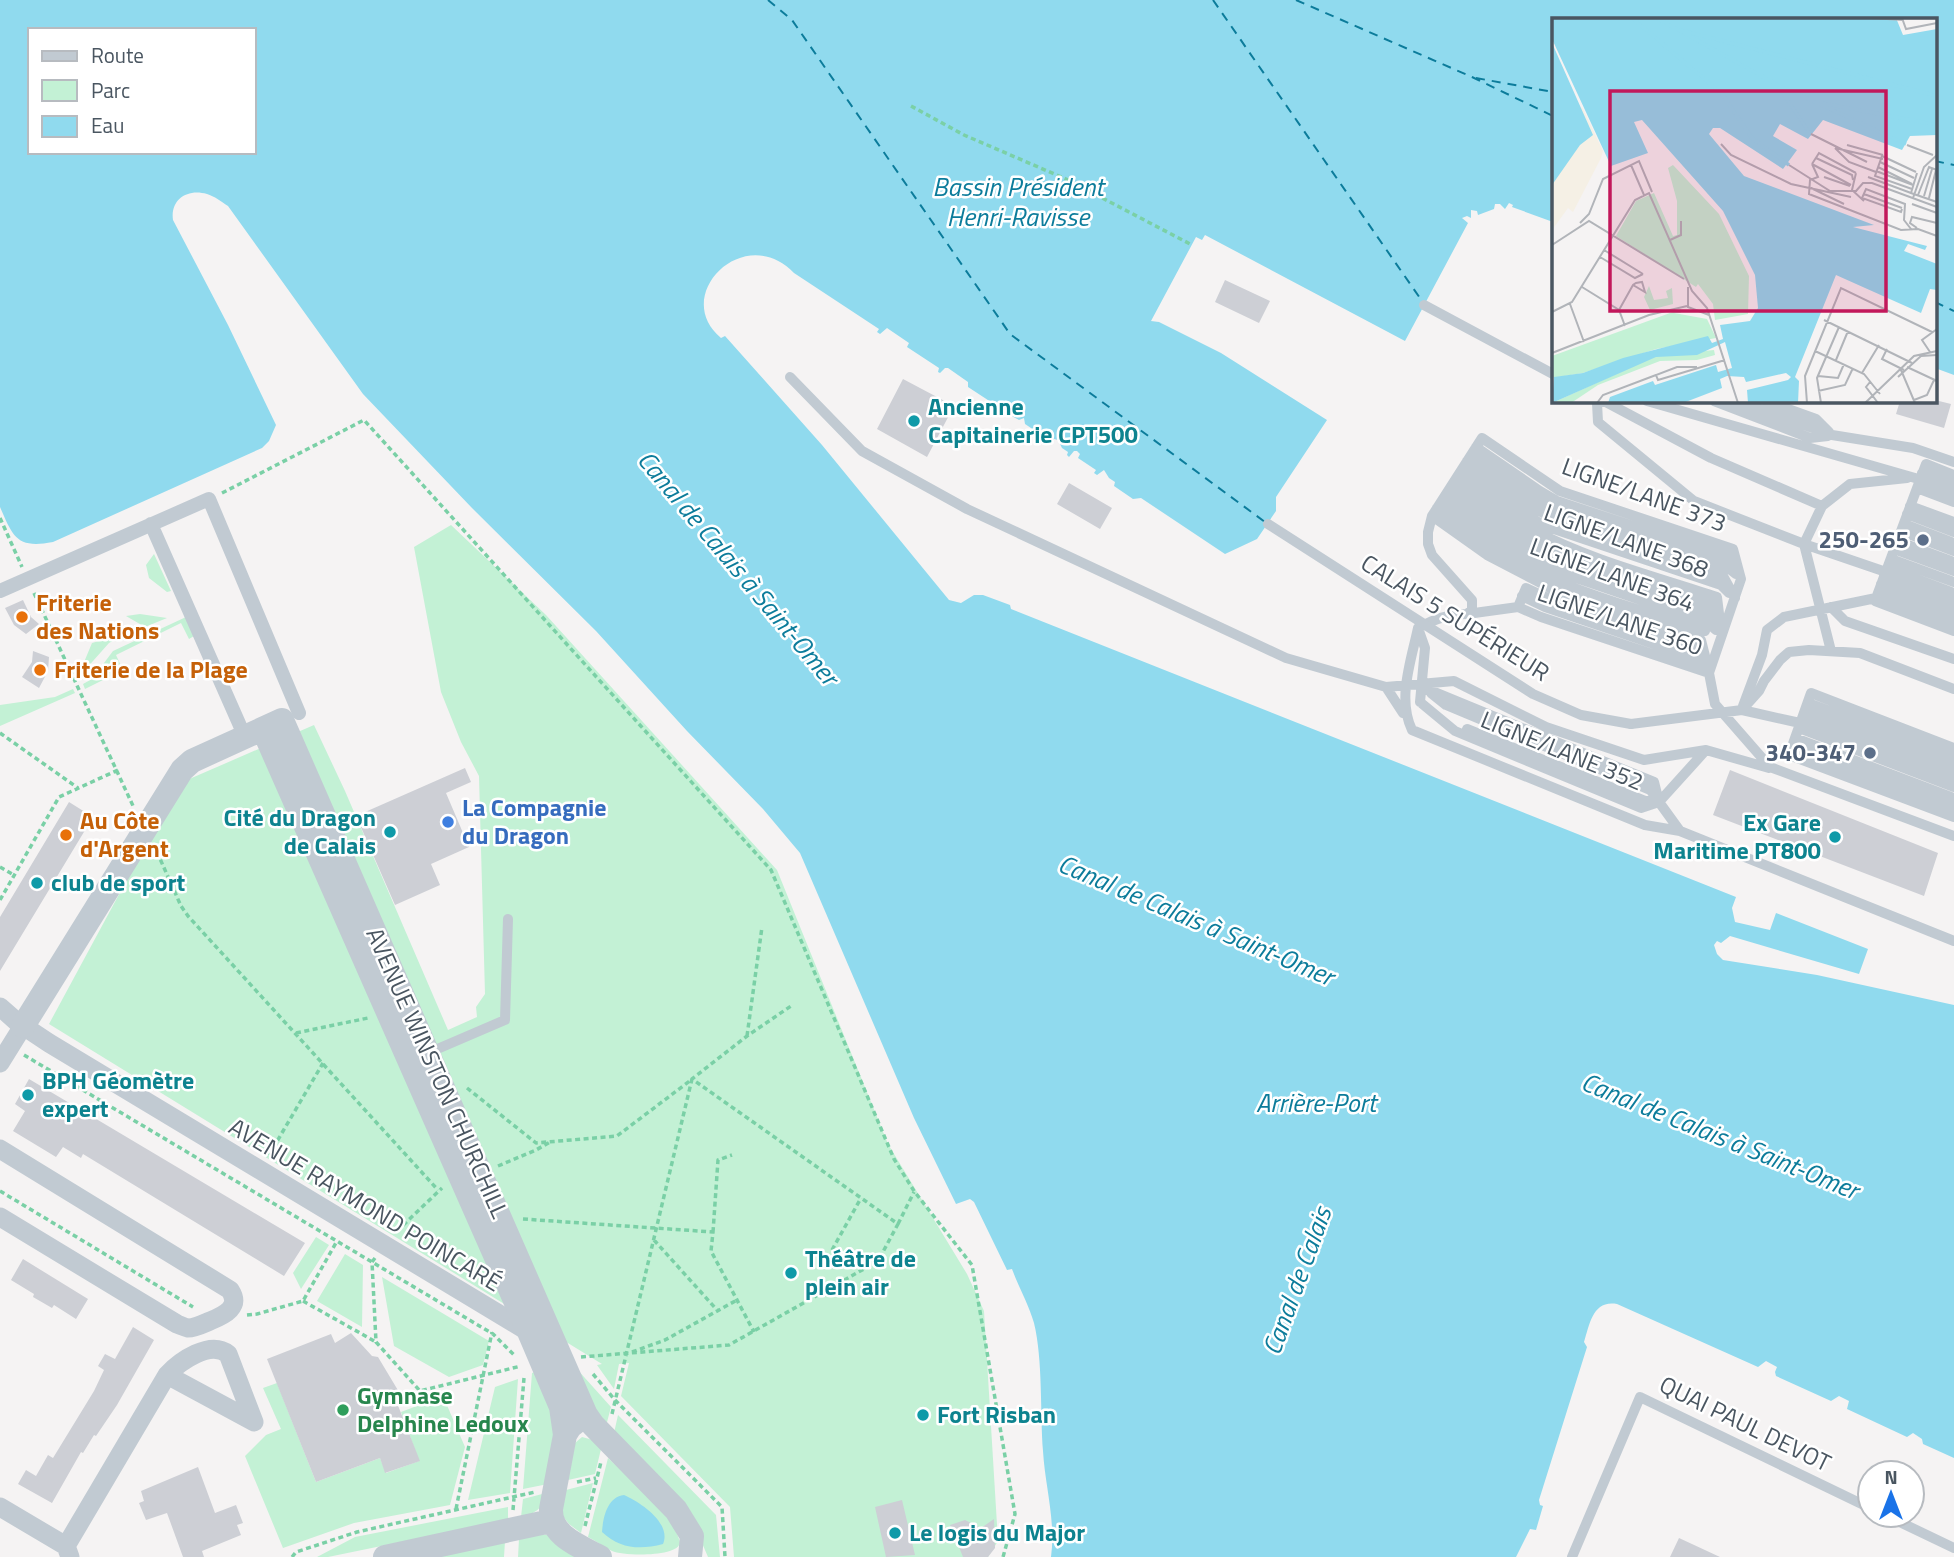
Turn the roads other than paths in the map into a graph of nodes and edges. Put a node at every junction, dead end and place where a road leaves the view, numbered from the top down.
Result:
1 (1424, 305) dead end
2 (1552, 373) edge
3 (790, 377) dead end
4 (1601, 402) edge
5 (1603, 402) edge
6 (1718, 402) edge
7 (1741, 402) edge
8 (1768, 402) edge
9 (1670, 403) edge
10 (1813, 429) junction
11 (1832, 435) junction
12 (1954, 462) edge
13 (1954, 475) edge
14 (1920, 476) junction
15 (1457, 477) junction
16 (1954, 485) edge
17 (1954, 493) edge
18 (1954, 502) edge
19 (1822, 506) junction
20 (1954, 522) edge
21 (151, 524) junction
22 (1268, 524) dead end
23 (1954, 532) edge
24 (1954, 542) edge
25 (1804, 544) junction
26 (1954, 551) edge
27 (1891, 558) junction
28 (1954, 562) edge
29 (1954, 571) edge
30 (1741, 579) junction
31 (1954, 582) edge
32 (0, 591) edge
33 (1954, 593) edge
34 (1735, 598) junction
35 (1954, 602) edge
36 (1518, 607) junction
37 (1826, 608) junction
38 (1954, 612) edge
39 (1467, 614) junction
40 (1954, 621) edge
41 (1418, 628) junction
42 (1705, 631) dead end
43 (1954, 631) edge
44 (1722, 634) junction
45 (1831, 651) junction
46 (1954, 659) edge
47 (1709, 673) junction
48 (1407, 685) junction
49 (1422, 685) junction
50 (1386, 687) junction
51 (1954, 689) edge
52 (1742, 710) junction
53 (1722, 712) junction
54 (1405, 716) junction
55 (1800, 724) junction
56 (272, 725) junction
57 (1954, 748) edge
58 (1706, 750) junction
59 (1954, 757) edge
60 (1954, 766) edge
61 (1775, 769) junction
62 (1954, 776) edge
63 (1954, 788) edge
64 (1954, 797) edge
65 (1659, 802) junction
66 (1954, 807) edge
67 (1954, 817) edge
68 (1680, 831) junction
69 (1954, 836) edge
70 (508, 919) dead end
71 (1954, 941) edge
72 (0, 1007) edge
73 (11, 1045) edge
74 (428, 1053) junction
75 (0, 1149) edge
76 (0, 1217) edge
77 (529, 1332) junction
78 (167, 1375) dead end
79 (593, 1425) junction
80 (565, 1435) junction
81 (1856, 1501) edge
82 (0, 1507) edge
83 (551, 1521) junction
84 (1914, 1529) edge
85 (1954, 1548) edge
86 (694, 1550) edge
87 (68, 1552) edge
88 (385, 1557) edge
89 (600, 1557) edge
90 (1572, 1557) edge

1 - 2 lane
3 - 50 lane
4 - 25 lane
5 - 19 lane
6 - 10 lane
7 - 10 lane
8 - 10 lane
9 - 14 lane
10 - 11 lane
10 - 11 lane
11 - 12 lane
13 - 14 lane
14 - 16 lane
14 - 17 lane
14 - 18 lane
14 - 19 lane
14 - 27 lane
15 - 30 lane
15 - 30 lane, LIGNE/LANE 373
15 - 34 lane
15 - 39 lane
15 - 42 lane, LIGNE/LANE 364
15 - 44 lane
15 - 44 lane
15 - 47 lane
19 - 25 lane
20 - 27 lane
21 - 32 street
21 - 56 street
21 - 56 street, AVENUE WINSTON CHURCHILL
22 - 53 lane, CALAIS 5 SUPÉRIEUR, bridge
23 - 27 lane
24 - 27 lane
25 - 27 lane
25 - 37 lane
26 - 27 lane
27 - 28 lane
27 - 29 lane
27 - 31 lane
27 - 33 lane
27 - 35 lane
27 - 37 lane
27 - 38 lane
27 - 40 lane
27 - 43 lane
30 - 34 lane
34 - 44 lane
36 - 39 lane
36 - 47 lane, LIGNE/LANE 360
36 - 47 lane
37 - 45 lane
37 - 46 lane
37 - 52 lane
39 - 41 lane
41 - 48 lane
41 - 49 lane
44 - 47 lane
45 - 51 lane
45 - 52 lane
47 - 53 lane
48 - 49 lane
48 - 50 lane
48 - 54 lane
49 - 58 lane
49 - 65 lane
49 - 65 lane, LIGNE/LANE 352
50 - 54 lane
52 - 53 lane, CALAIS 5 SUPÉRIEUR
52 - 55 lane, CALAIS 5 SUPÉRIEUR
53 - 61 lane
54 - 68 lane
55 - 57 lane
55 - 59 lane
55 - 60 lane
55 - 62 lane
55 - 63 lane
55 - 64 lane
55 - 66 lane
55 - 67 lane
56 - 73 street
56 - 74 street, AVENUE WINSTON CHURCHILL
56 - 77 street, AVENUE WINSTON CHURCHILL
58 - 61 lane
58 - 65 lane
61 - 69 lane
65 - 68 lane, LIGNE/LANE 352
68 - 71 lane
70 - 74 lane
72 - 73 street, AVENUE RAYMOND POINCARÉ
73 - 77 street, AVENUE RAYMOND POINCARÉ
74 - 79 street, AVENUE WINSTON CHURCHILL
75 - 76 street
77 - 80 street, AVENUE WINSTON CHURCHILL
78 - 87 street
79 - 80 street
79 - 86 street, AVENUE WINSTON CHURCHILL
80 - 83 street
81 - 90 lane, QUAI PAUL DEVOT
82 - 87 street
83 - 88 street
83 - 89 street
84 - 85 lane

